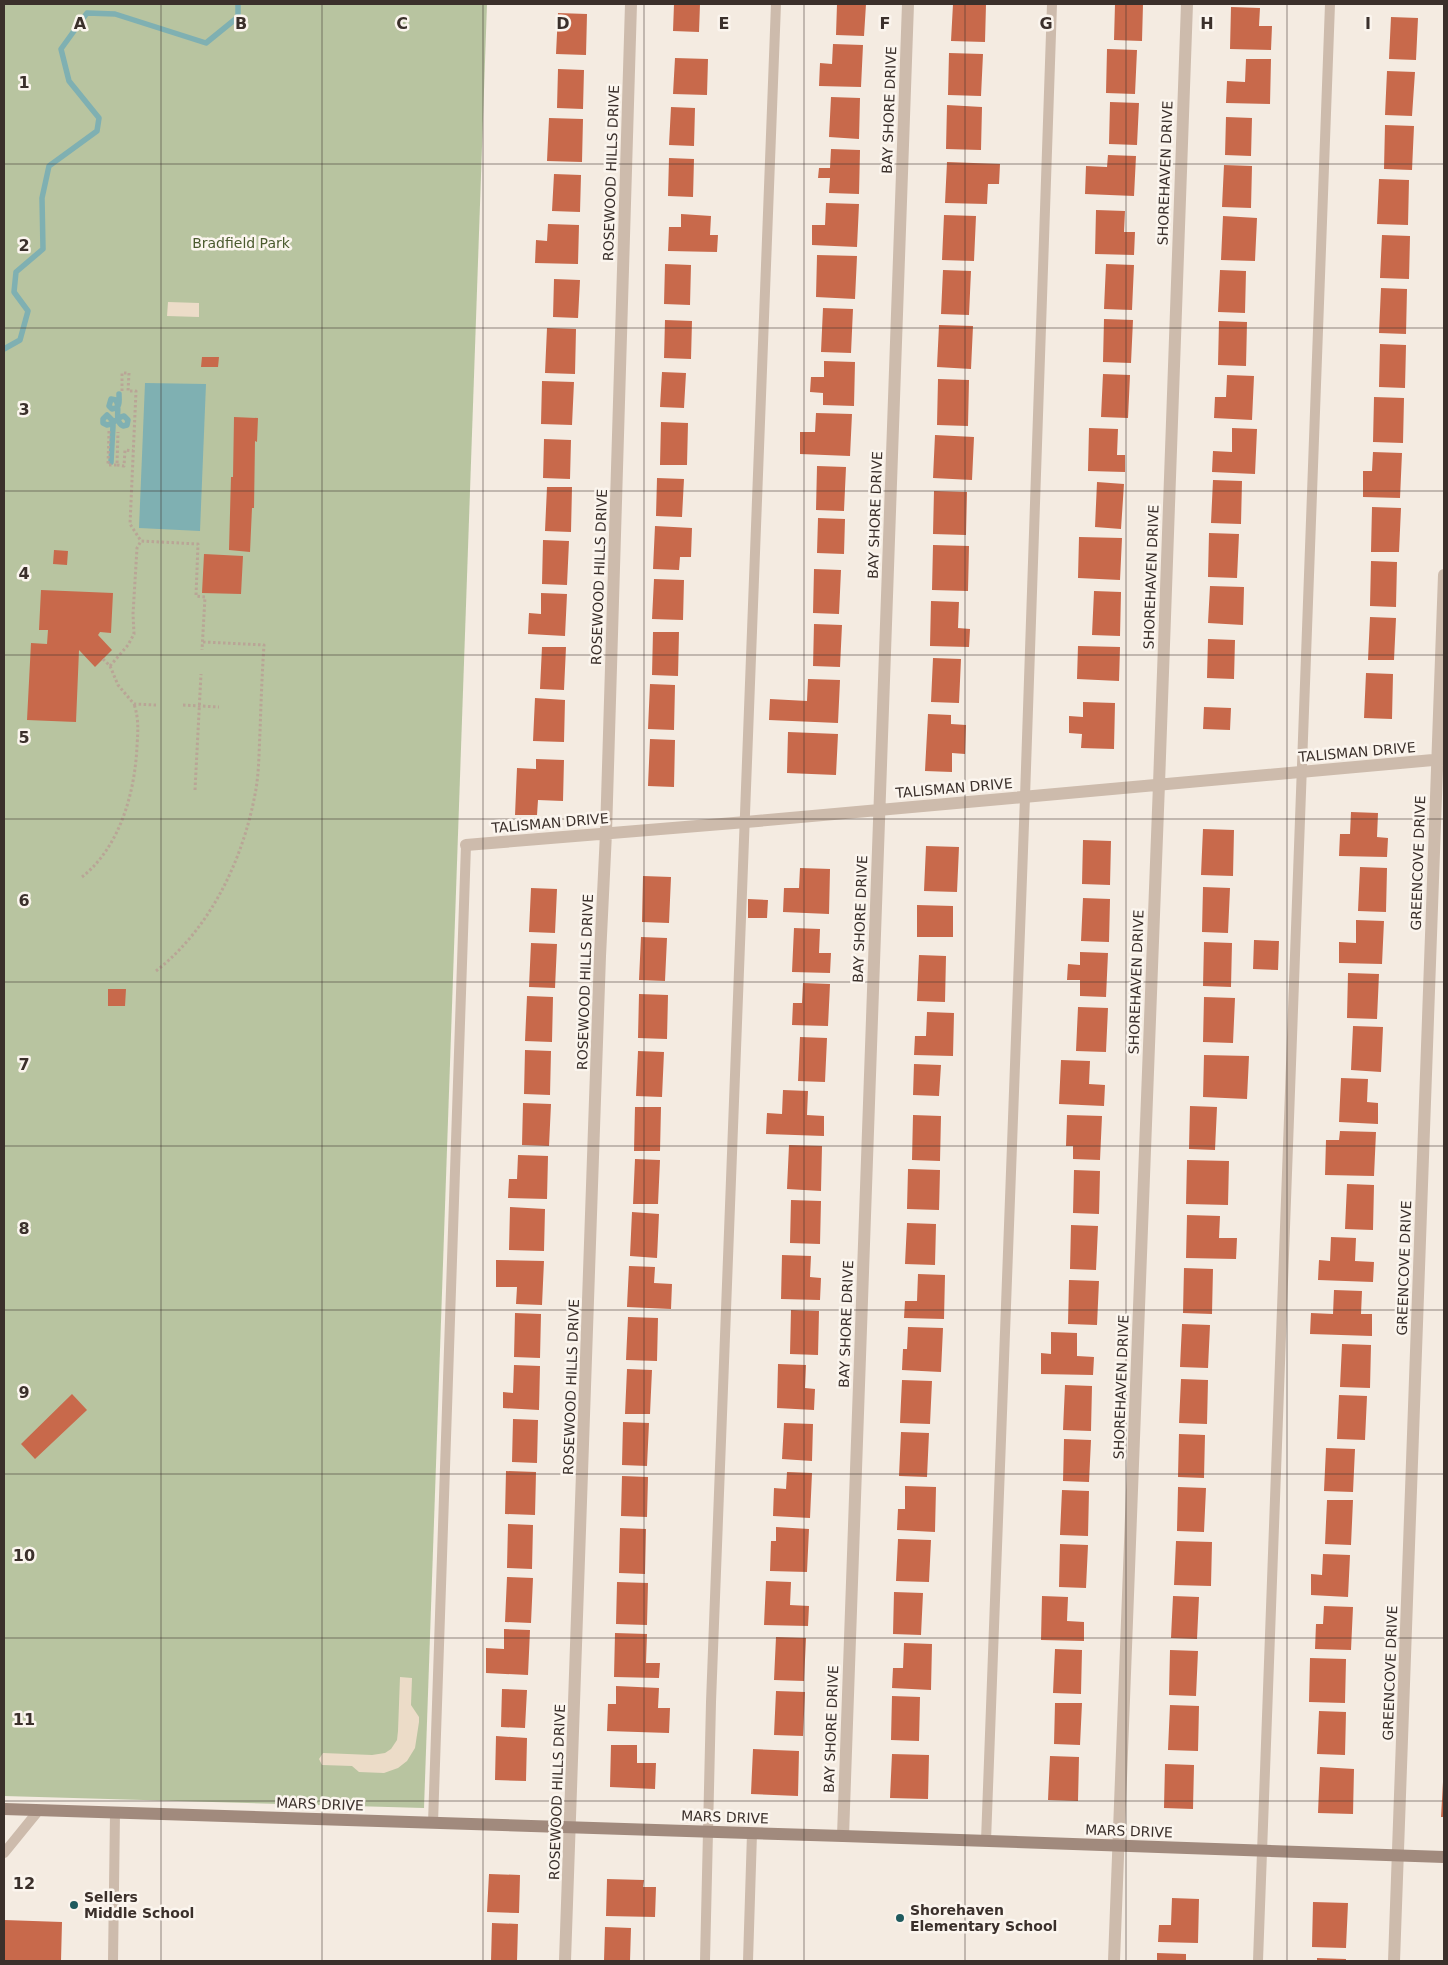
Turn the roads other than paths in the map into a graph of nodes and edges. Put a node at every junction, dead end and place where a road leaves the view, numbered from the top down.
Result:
1 (632, 4) edge
2 (776, 4) edge
3 (908, 4) edge
4 (1052, 4) edge
5 (1186, 4) edge
6 (1330, 4) edge
7 (1444, 575) edge
8 (1441, 759) edge
9 (1302, 773) junction
10 (1159, 784) junction
11 (1025, 797) junction
12 (879, 809) junction
13 (746, 822) junction
14 (606, 833) junction
15 (466, 845) joint
16 (4, 1809) edge
17 (39, 1810) junction
18 (115, 1813) junction
19 (433, 1823) junction
20 (571, 1827) junction
21 (708, 1832) junction
22 (752, 1833) junction
23 (843, 1836) junction
24 (986, 1841) junction
25 (1118, 1846) junction
26 (1262, 1851) junction
27 (4, 1853) edge
28 (1398, 1856) junction
29 (1444, 1857) edge
30 (113, 1961) edge
31 (565, 1961) edge
32 (705, 1961) edge
33 (748, 1961) edge
34 (1114, 1961) edge
35 (1258, 1961) edge
36 (1394, 1961) edge

1 - 14 street, ROSEWOOD HILLS DRIVE
2 - 13 lane
3 - 12 street, BAY SHORE DRIVE
4 - 11 lane
5 - 10 street, SHOREHAVEN DRIVE
6 - 9 lane
7 - 8 street, GREENCOVE DRIVE
8 - 9 street, TALISMAN DRIVE
8 - 28 street, GREENCOVE DRIVE
9 - 10 street, TALISMAN DRIVE
9 - 26 lane
10 - 11 street, TALISMAN DRIVE
10 - 25 street, SHOREHAVEN DRIVE
11 - 12 street, TALISMAN DRIVE
11 - 24 lane
12 - 13 street, TALISMAN DRIVE
12 - 23 street, BAY SHORE DRIVE
13 - 14 street, TALISMAN DRIVE
13 - 21 lane
14 - 15 street, TALISMAN DRIVE
14 - 20 street, ROSEWOOD HILLS DRIVE
15 - 19 lane
16 - 17 street, MARS DRIVE
17 - 18 street, MARS DRIVE
17 - 27 lane
18 - 19 street, MARS DRIVE
18 - 30 lane
19 - 20 street, MARS DRIVE
20 - 21 street, MARS DRIVE
20 - 31 street, ROSEWOOD HILLS DRIVE
21 - 22 street, MARS DRIVE
21 - 32 lane
22 - 23 street, MARS DRIVE
22 - 33 lane
23 - 24 street, MARS DRIVE
24 - 25 street, MARS DRIVE
25 - 26 street, MARS DRIVE
25 - 34 street, SHOREHAVEN DRIVE
26 - 28 street, MARS DRIVE
26 - 35 lane
28 - 29 street, MARS DRIVE
28 - 36 street, GREENCOVE DRIVE

